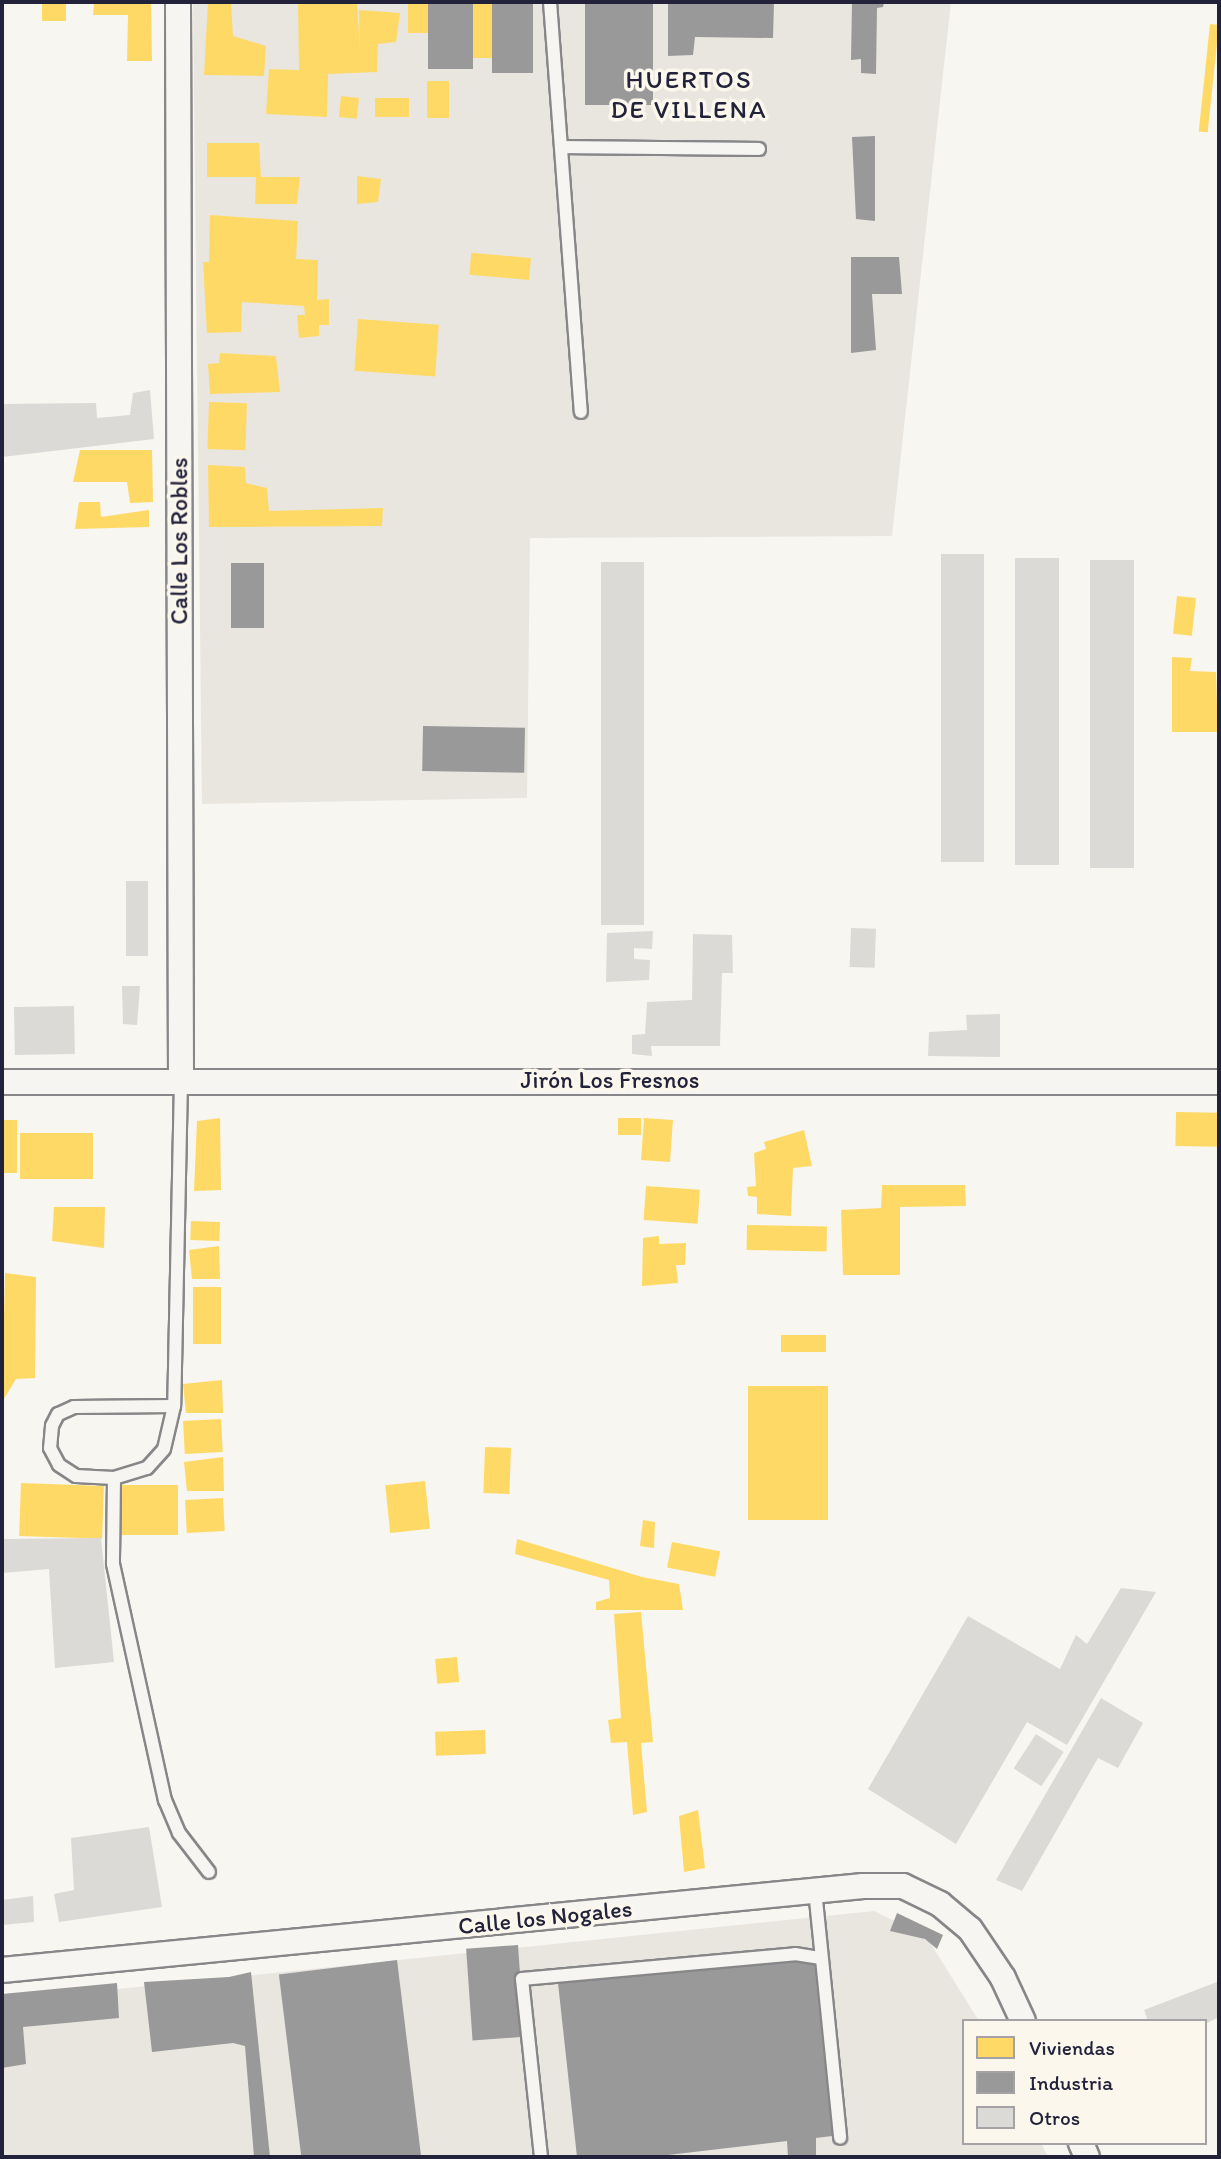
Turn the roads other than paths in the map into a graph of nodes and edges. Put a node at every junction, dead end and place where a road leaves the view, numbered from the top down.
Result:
1 (178, 2) edge
2 (550, 2) edge
3 (563, 146) junction
4 (760, 149) dead end
5 (581, 412) dead end
6 (181, 1079) junction
7 (2, 1082) edge
8 (1219, 1082) edge
9 (174, 1406) junction
10 (114, 1478) junction
11 (209, 1872) dead end
12 (815, 1890) junction
13 (821, 1958) junction
14 (2, 1970) edge
15 (1022, 2019) edge
16 (840, 2138) dead end
17 (541, 2157) edge

1 - 6 street, Calle Los Robles
2 - 3 lane
3 - 4 lane
3 - 5 lane
6 - 7 street, Jirón Los Fresnos
6 - 8 street, Jirón Los Fresnos
6 - 9 lane
9 - 10 lane
9 - 10 lane
10 - 11 lane
12 - 13 lane
12 - 14 street, Calle los Nogales
12 - 15 street, Calle los Nogales
13 - 16 lane
13 - 17 lane

